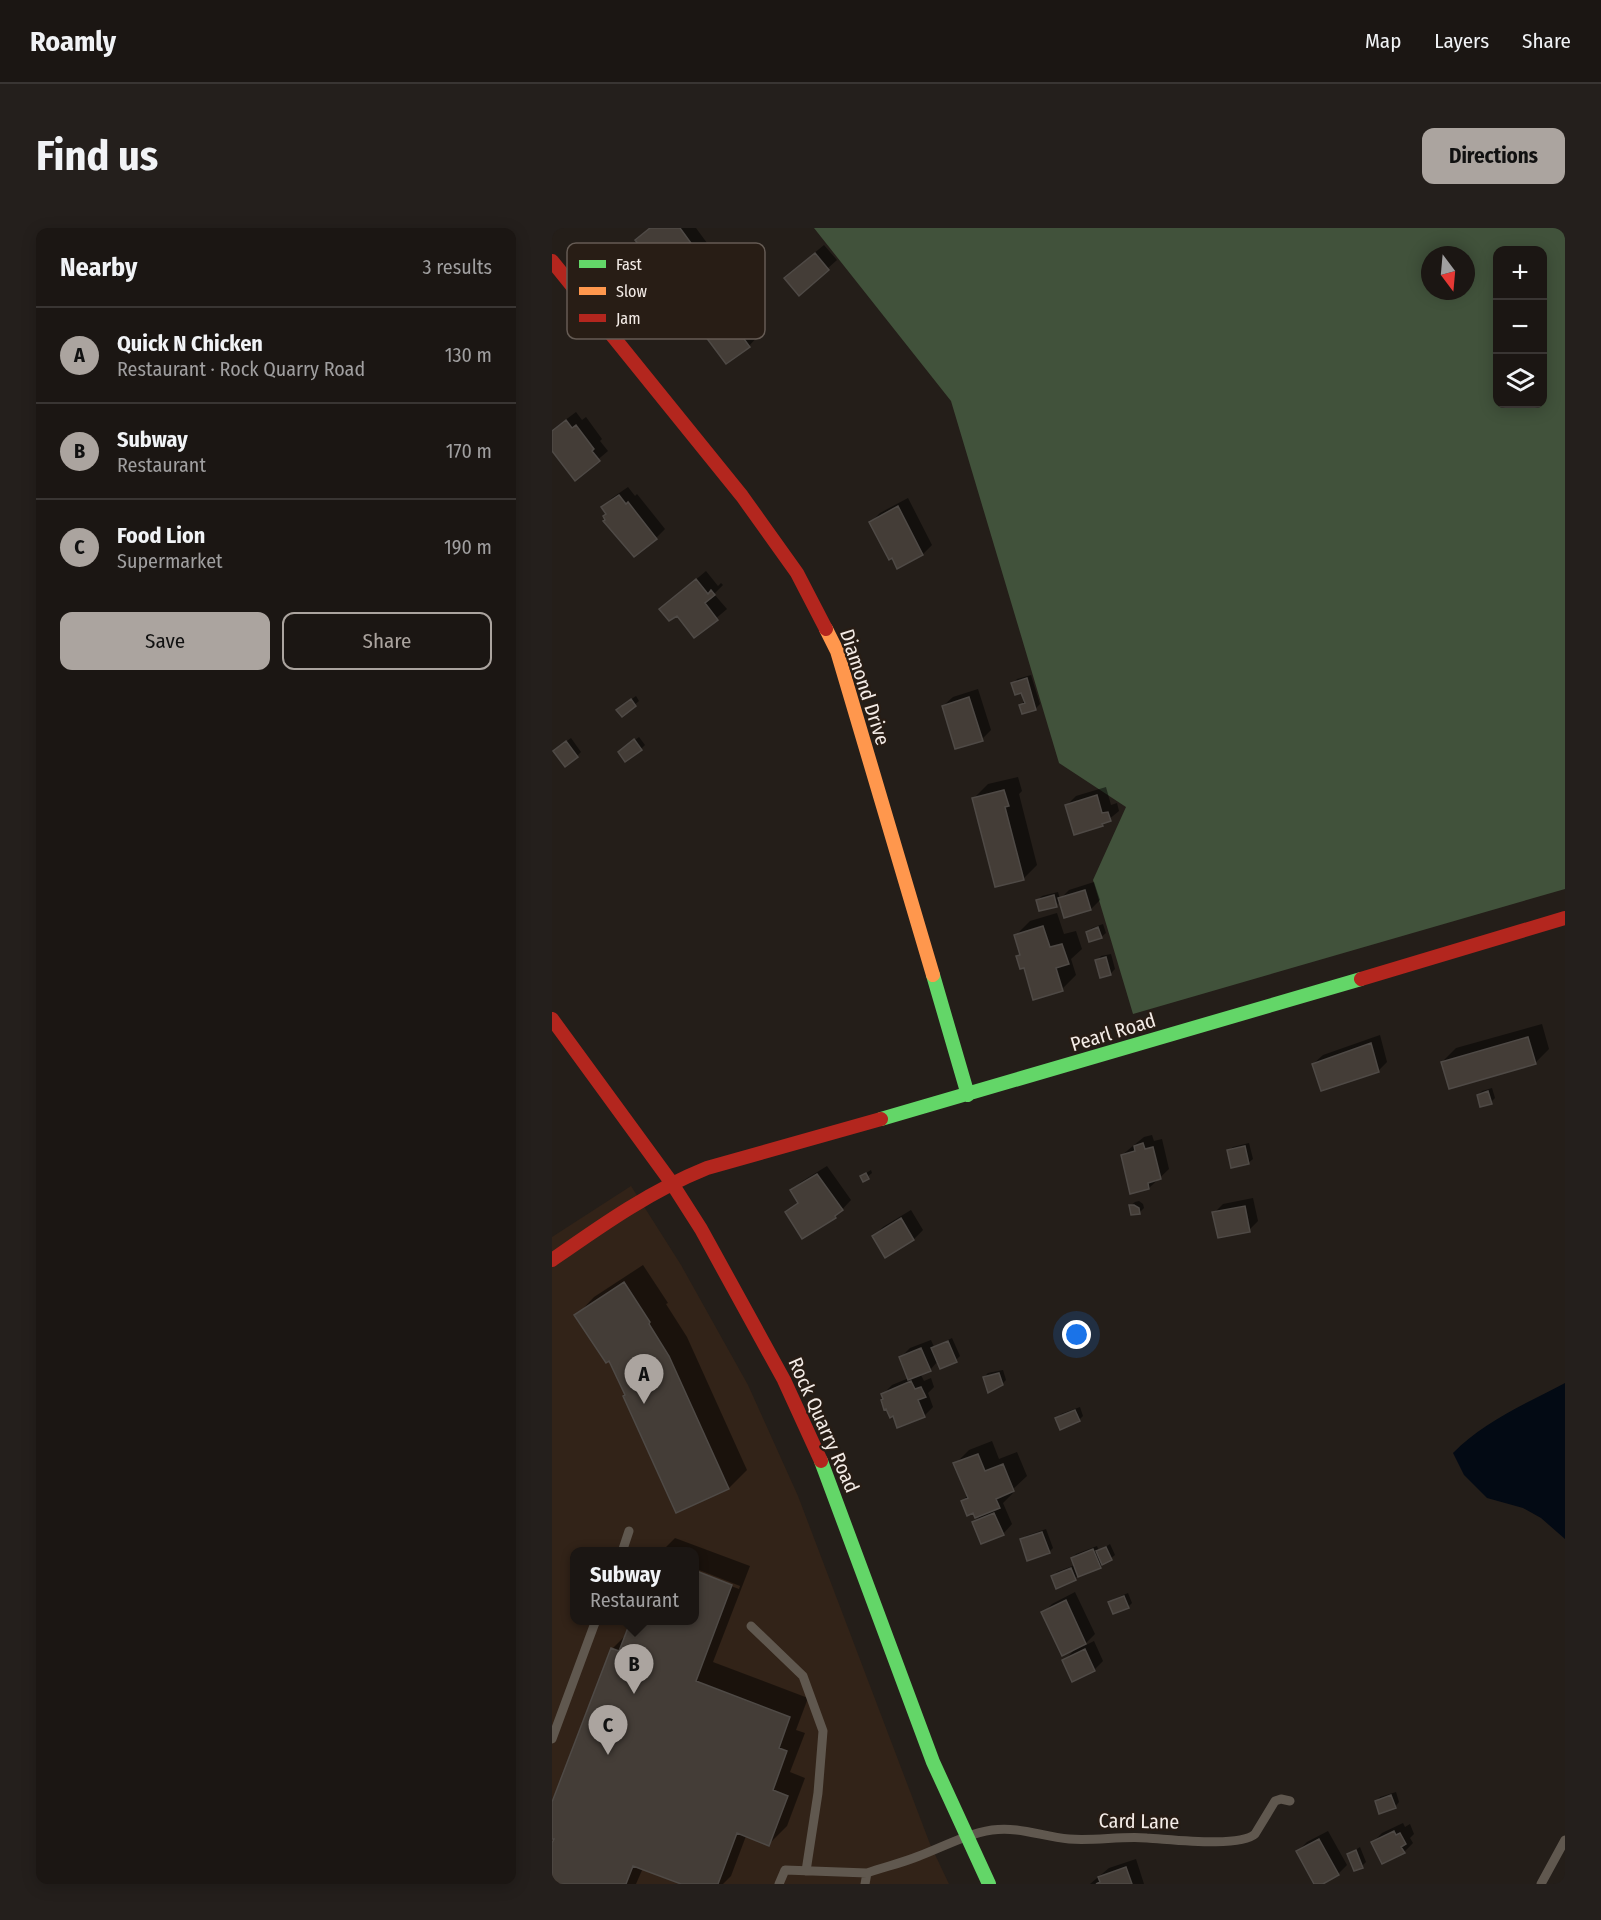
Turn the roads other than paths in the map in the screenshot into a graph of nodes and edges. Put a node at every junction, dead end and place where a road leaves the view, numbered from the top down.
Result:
1 (552, 261) edge
2 (567, 280) edge
3 (615, 339) edge
4 (1565, 918) edge
5 (552, 1019) edge
6 (968, 1095) junction
7 (671, 1182) junction
8 (552, 1260) edge
9 (629, 1531) dead end
10 (623, 1547) edge
11 (594, 1625) edge
12 (751, 1626) dead end
13 (552, 1739) edge
14 (1290, 1801) dead end
15 (967, 1836) junction
16 (1565, 1840) edge
17 (806, 1871) junction
18 (867, 1873) junction
19 (779, 1884) edge
20 (865, 1884) edge
21 (989, 1884) edge
22 (1541, 1884) edge

1 - 2 street, Diamond Drive
3 - 6 street, Diamond Drive
4 - 6 street, Pearl Road
5 - 7 street, Rock Quarry Road
6 - 7 street, Pearl Road
7 - 8 street, Pearl Road
7 - 15 street, Rock Quarry Road
9 - 10 lane
11 - 13 lane
12 - 17 lane
14 - 15 lane, Card Lane
15 - 18 lane
15 - 21 street, Rock Quarry Road
16 - 22 lane
17 - 18 lane
17 - 19 lane
18 - 20 lane

